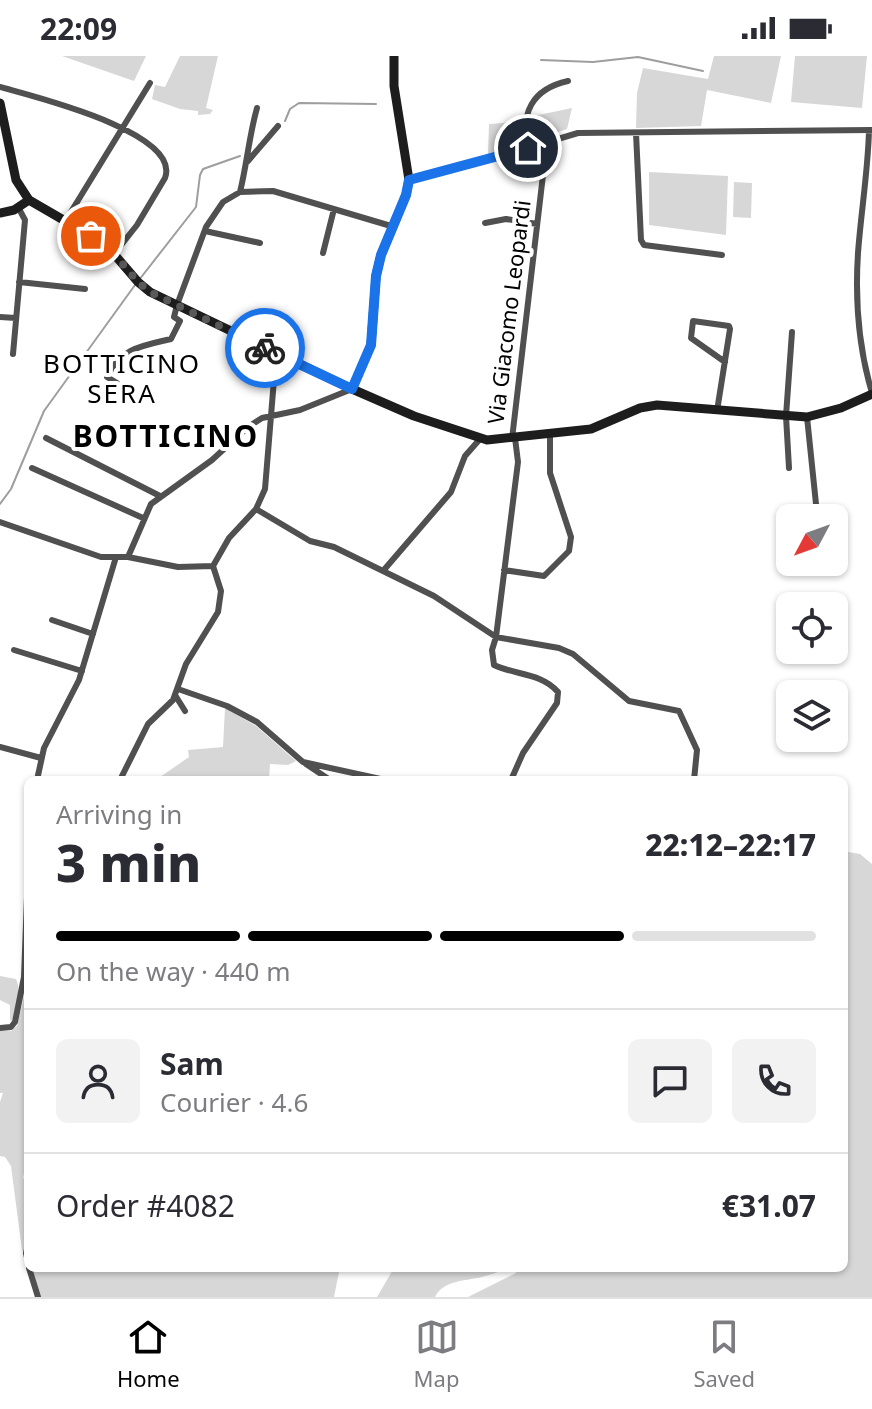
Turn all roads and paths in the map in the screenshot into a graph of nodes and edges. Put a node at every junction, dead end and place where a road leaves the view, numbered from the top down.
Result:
1 (394, 56) edge
2 (568, 81) dead end
3 (150, 83) dead end
4 (0, 87) edge
5 (0, 103) edge
6 (257, 108) dead end
7 (278, 126) dead end
8 (124, 127) junction
9 (870, 130) edge
10 (636, 133) junction
11 (543, 142) junction
12 (528, 148) junction
13 (248, 161) junction
14 (409, 180) junction
15 (240, 192) junction
16 (26, 197) junction
17 (334, 209) junction
18 (9, 211) edge
19 (66, 220) junction
20 (485, 223) dead end
21 (537, 224) junction
22 (391, 226) junction
23 (205, 231) junction
24 (260, 243) dead end
25 (323, 253) dead end
26 (114, 254) junction
27 (722, 255) dead end
28 (19, 282) junction
29 (85, 289) dead end
30 (177, 305) junction
31 (0, 317) edge
32 (16, 318) junction
33 (792, 332) dead end
34 (274, 352) junction
35 (13, 354) dead end
36 (725, 362) junction
37 (117, 383) dead end
38 (352, 389) junction
39 (872, 393) edge
40 (717, 411) junction
41 (271, 415) junction
42 (786, 416) junction
43 (807, 417) junction
44 (550, 434) junction
45 (46, 438) dead end
46 (480, 439) junction
47 (514, 439) junction
48 (32, 468) dead end
49 (789, 468) dead end
50 (160, 496) junction
51 (816, 504) dead end
52 (256, 509) junction
53 (143, 518) junction
54 (0, 522) edge
55 (116, 557) junction
56 (128, 557) junction
57 (213, 566) junction
58 (504, 570) junction
59 (383, 571) junction
60 (52, 620) dead end
61 (93, 634) junction
62 (496, 637) junction
63 (14, 650) dead end
64 (82, 671) junction
65 (176, 692) junction
66 (185, 711) dead end
67 (0, 747) edge
68 (41, 758) junction
69 (303, 762) junction
70 (38, 776) edge
71 (122, 776) edge
72 (324, 776) edge
73 (367, 776) edge
74 (513, 776) edge
75 (694, 776) edge
76 (24, 986) edge
77 (0, 1028) edge
78 (31, 1272) edge
79 (38, 1297) edge

1 - 14 street
2 - 12 street
3 - 8 street
4 - 8 street
5 - 16 street
6 - 13 street
7 - 13 street
8 - 19 street
8 - 26 street
9 - 10 street
9 - 39 street
10 - 11 street
10 - 27 street
11 - 12 street
11 - 21 street, Via Giacomo Leopardi
12 - 14 street
13 - 15 street
14 - 22 street
15 - 17 street
15 - 23 street
16 - 18 street
16 - 19 street
17 - 22 street
17 - 25 street
18 - 28 street
19 - 26 street
20 - 21 street
21 - 47 street, Via Giacomo Leopardi
22 - 38 street
23 - 24 street
23 - 30 street
26 - 30 street
28 - 29 street
28 - 32 street
30 - 34 street
30 - 37 street
31 - 32 street
32 - 35 street
33 - 42 street
34 - 38 street
34 - 41 street
36 - 36 street
36 - 40 street
38 - 41 street
38 - 46 street
39 - 43 street
40 - 42 street
40 - 44 street
41 - 50 street
41 - 52 street
42 - 43 street
42 - 49 street
43 - 51 street
44 - 47 street
44 - 58 street
45 - 50 street
46 - 47 street
46 - 59 street
47 - 58 street, Via Giacomo Leopardi
48 - 53 street
50 - 53 street
52 - 57 street
52 - 59 street
53 - 56 street
54 - 55 street
55 - 56 street
55 - 61 street
56 - 57 street
57 - 65 street
58 - 62 street, Via Giacomo Leopardi
59 - 62 street
60 - 61 street
61 - 64 street
62 - 74 street
62 - 75 street
63 - 64 street
64 - 68 street
65 - 66 street
65 - 69 street
65 - 71 street
67 - 68 street
68 - 70 street
69 - 72 street
69 - 73 street
76 - 77 street
78 - 79 street

